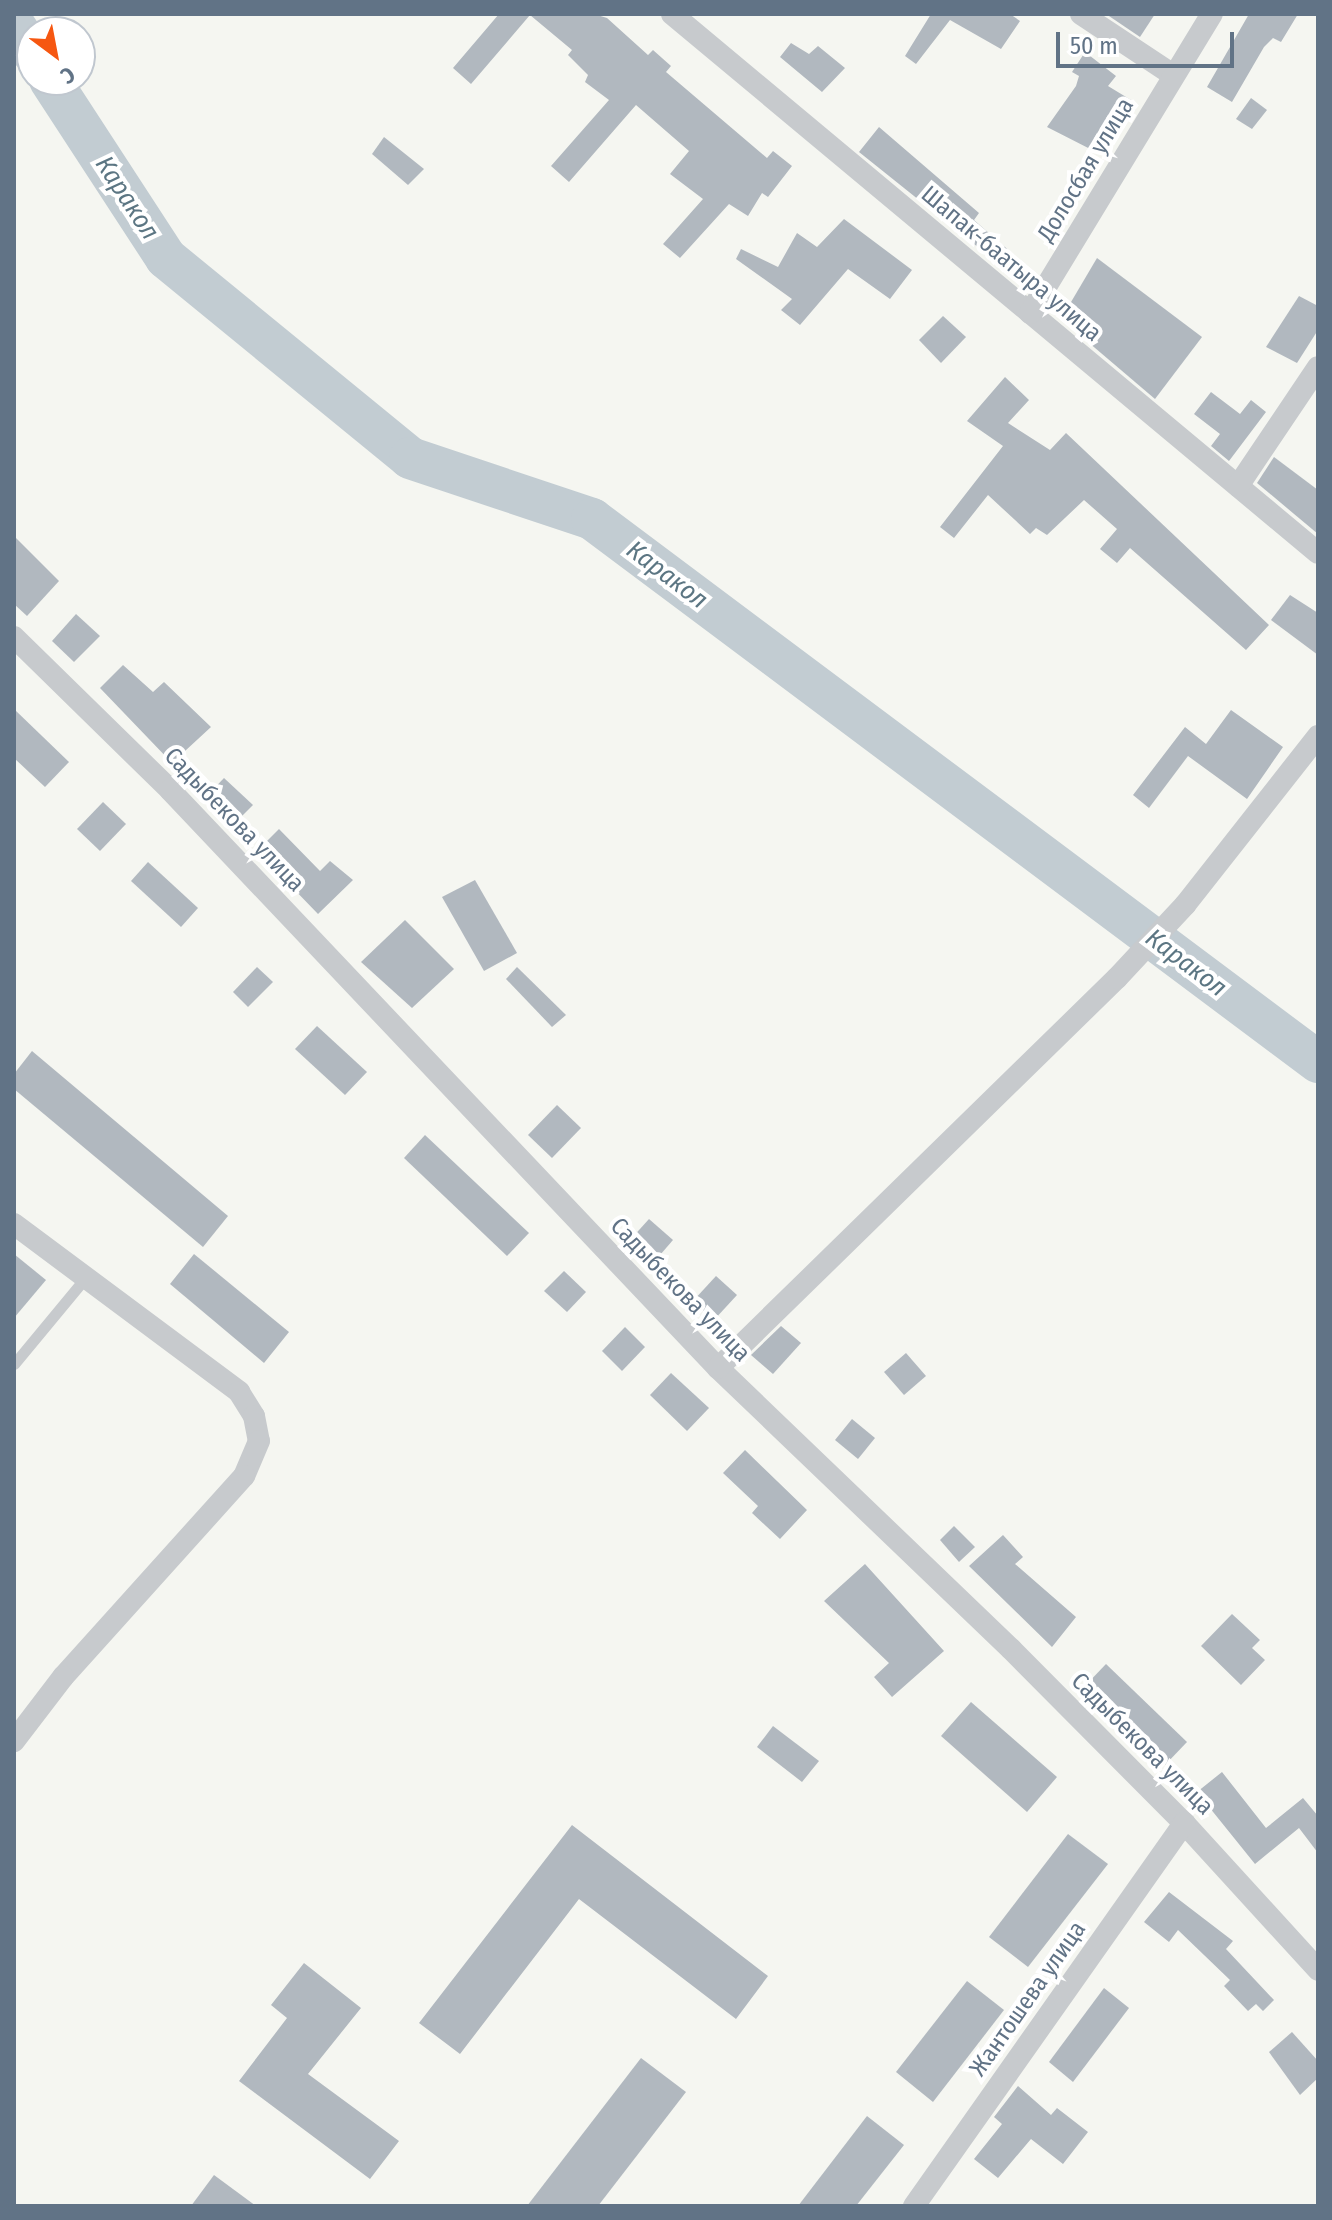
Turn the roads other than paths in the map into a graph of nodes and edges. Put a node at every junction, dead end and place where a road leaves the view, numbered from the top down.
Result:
1 (672, 14) edge
2 (1081, 14) edge
3 (1212, 14) edge
4 (1173, 75) junction
5 (1030, 313) junction
6 (1318, 367) edge
7 (1238, 486) junction
8 (1318, 553) edge
9 (14, 637) edge
10 (1318, 736) edge
11 (14, 1224) edge
12 (86, 1277) junction
13 (14, 1364) edge
14 (718, 1368) junction
15 (14, 1741) edge
16 (1184, 1823) junction
17 (1318, 1970) edge
18 (914, 2206) edge

1 - 5 street, Шапак-баатыра улица
2 - 4 street
3 - 4 street, Долосбая улица
4 - 5 street, Долосбая улица
5 - 7 street, Шапак-баатыра улица
6 - 7 street
7 - 8 street, Шапак-баатыра улица
9 - 14 street, Садыбекова улица
10 - 14 street
11 - 12 street
12 - 13 lane
12 - 15 street
14 - 16 street, Садыбекова улица
16 - 17 street, Садыбекова улица
16 - 18 street, Жантошева улица

